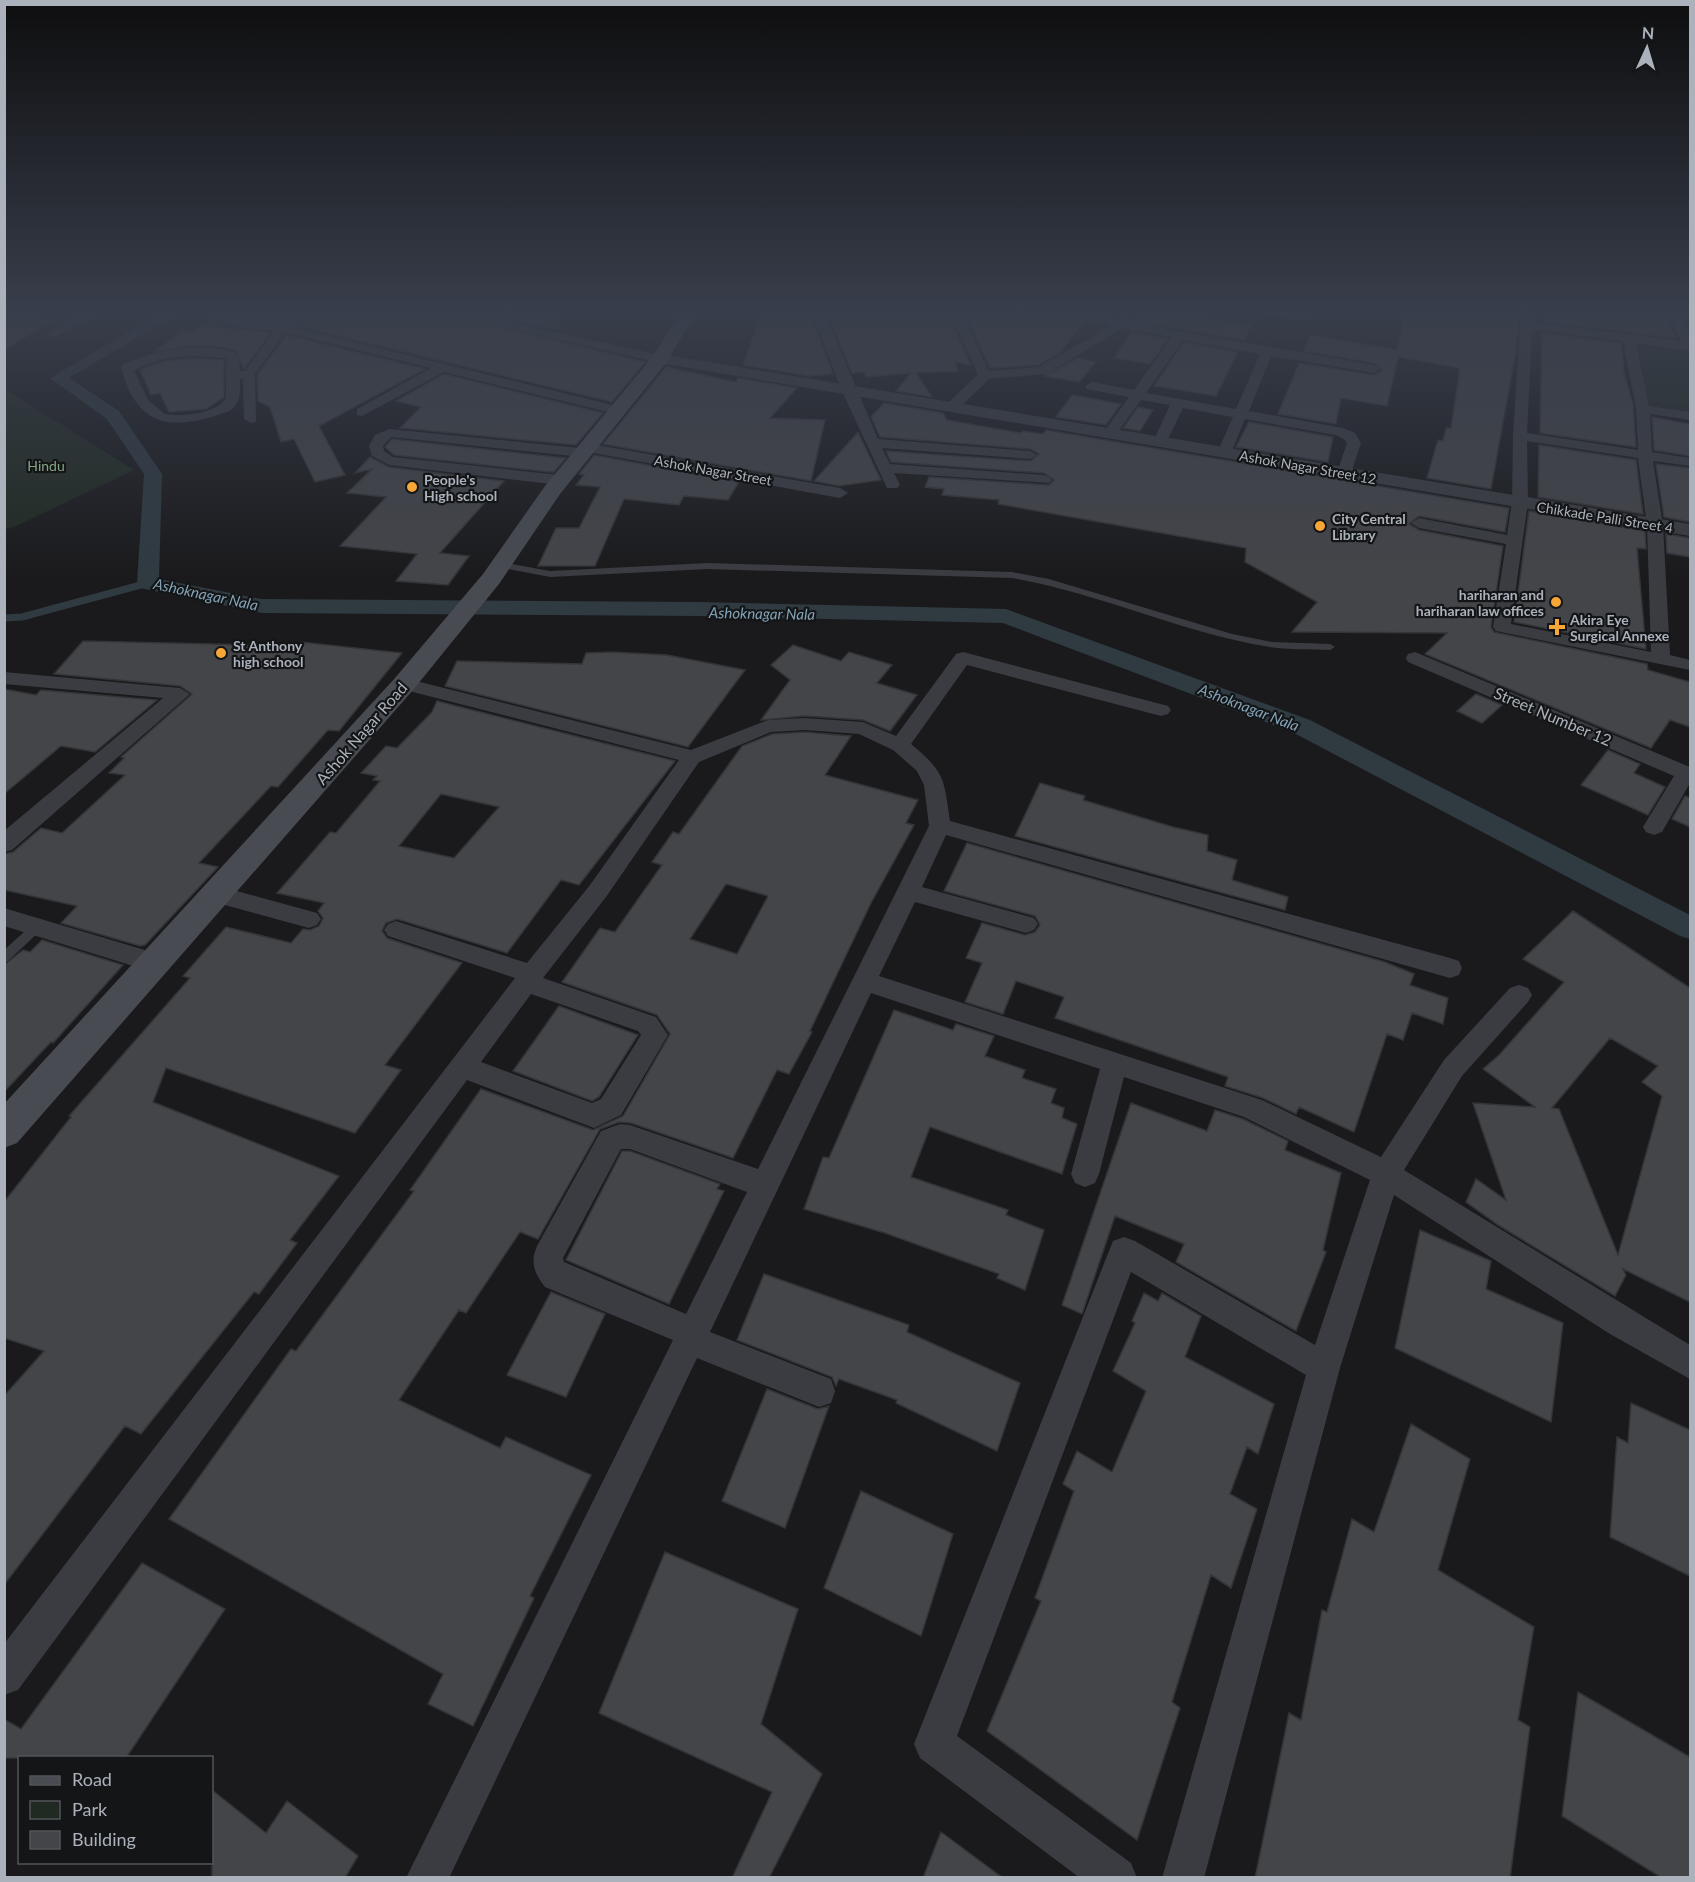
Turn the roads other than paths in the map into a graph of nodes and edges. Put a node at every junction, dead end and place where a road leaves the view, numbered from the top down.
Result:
1 (140, 400) edge
2 (232, 400) edge
3 (250, 400) edge
4 (384, 400) edge
5 (577, 400) edge
6 (629, 400) edge
7 (853, 400) edge
8 (911, 400) edge
9 (959, 400) edge
10 (1134, 400) edge
11 (1162, 400) edge
12 (1247, 400) edge
13 (1522, 400) edge
14 (1641, 400) edge
15 (1178, 403) junction
16 (952, 407) junction
17 (1643, 409) junction
18 (620, 411) junction
19 (362, 412) dead end
20 (1240, 415) junction
21 (1690, 416) edge
22 (251, 419) dead end
23 (1110, 433) junction
24 (1520, 436) junction
25 (1160, 442) junction
26 (873, 443) junction
27 (584, 450) junction
28 (1224, 453) junction
29 (1030, 455) dead end
30 (1645, 455) junction
31 (1690, 462) edge
32 (384, 466) dead end
33 (885, 468) junction
34 (1344, 473) junction
35 (1044, 480) dead end
36 (557, 484) junction
37 (892, 485) dead end
38 (840, 493) dead end
39 (1520, 502) junction
40 (1419, 523) dead end
41 (1655, 525) junction
42 (1690, 530) edge
43 (1514, 541) junction
44 (496, 572) junction
45 (1330, 647) dead end
46 (1415, 658) dead end
47 (1661, 659) junction
48 (1690, 665) edge
49 (4, 678) edge
50 (404, 684) junction
51 (1161, 710) dead end
52 (900, 745) junction
53 (693, 757) junction
54 (1688, 774) edge
55 (940, 826) junction
56 (1654, 827) dead end
57 (4, 844) edge
58 (908, 892) junction
59 (218, 894) junction
60 (4, 917) edge
61 (309, 919) dead end
62 (1026, 924) dead end
63 (37, 927) junction
64 (396, 930) dead end
65 (4, 958) edge
66 (156, 963) junction
67 (1450, 968) dead end
68 (530, 978) junction
69 (864, 981) junction
70 (1519, 995) dead end
71 (1115, 1063) junction
72 (463, 1067) junction
73 (4, 1131) edge
74 (1085, 1174) dead end
75 (1386, 1174) junction
76 (765, 1185) junction
77 (689, 1336) junction
78 (1690, 1364) edge
79 (1324, 1368) junction
80 (819, 1391) dead end
81 (4, 1676) edge
82 (427, 1878) edge
83 (1116, 1878) edge
84 (1183, 1878) edge

1 - 2 street
3 - 22 street
4 - 19 street
5 - 18 street
6 - 18 main road, Ashok Nagar Road
7 - 26 street
8 - 16 street, Ashok Nagar Street 12
9 - 16 street
10 - 23 street
11 - 15 street
12 - 20 street
13 - 24 street
14 - 17 street
15 - 20 street
15 - 25 street
16 - 23 street, Ashok Nagar Street 12
17 - 21 street
17 - 30 street
18 - 27 main road, Ashok Nagar Road
20 - 28 street
20 - 34 street
23 - 25 street, Ashok Nagar Street 12
24 - 30 street
24 - 39 street
25 - 28 street, Ashok Nagar Street 12
26 - 29 street
26 - 33 street
27 - 36 main road, Ashok Nagar Road
27 - 36 street, Ashok Nagar Street
27 - 38 street, Ashok Nagar Street
28 - 34 street, Ashok Nagar Street 12
30 - 31 street
30 - 41 street
32 - 36 street
33 - 35 street
33 - 37 street
34 - 39 street, Ashok Nagar Street 12
36 - 44 main road, Ashok Nagar Road
39 - 41 street, Chikkade Palli Street 4
39 - 43 street
40 - 43 street
41 - 42 street, Chikkade Palli Street 4
41 - 47 street
43 - 47 street
44 - 45 lane
44 - 50 main road, Ashok Nagar Road
46 - 54 street, Street Number 12
47 - 48 street
49 - 57 street
50 - 53 street
50 - 59 main road, Ashok Nagar Road
51 - 52 street
52 - 53 street
52 - 55 street
53 - 68 street
54 - 56 street
55 - 58 street
55 - 67 street
58 - 62 street
58 - 69 street
59 - 61 street
59 - 66 main road, Ashok Nagar Road
60 - 63 street
63 - 65 lane
63 - 66 street
64 - 68 street
66 - 73 main road, Ashok Nagar Road
68 - 72 street
68 - 72 street
69 - 71 street
69 - 76 street
70 - 75 street
71 - 74 street
71 - 75 street
72 - 81 street
75 - 78 street
75 - 79 street
76 - 77 street
76 - 77 street
77 - 80 street
77 - 82 street
79 - 83 street
79 - 84 street

